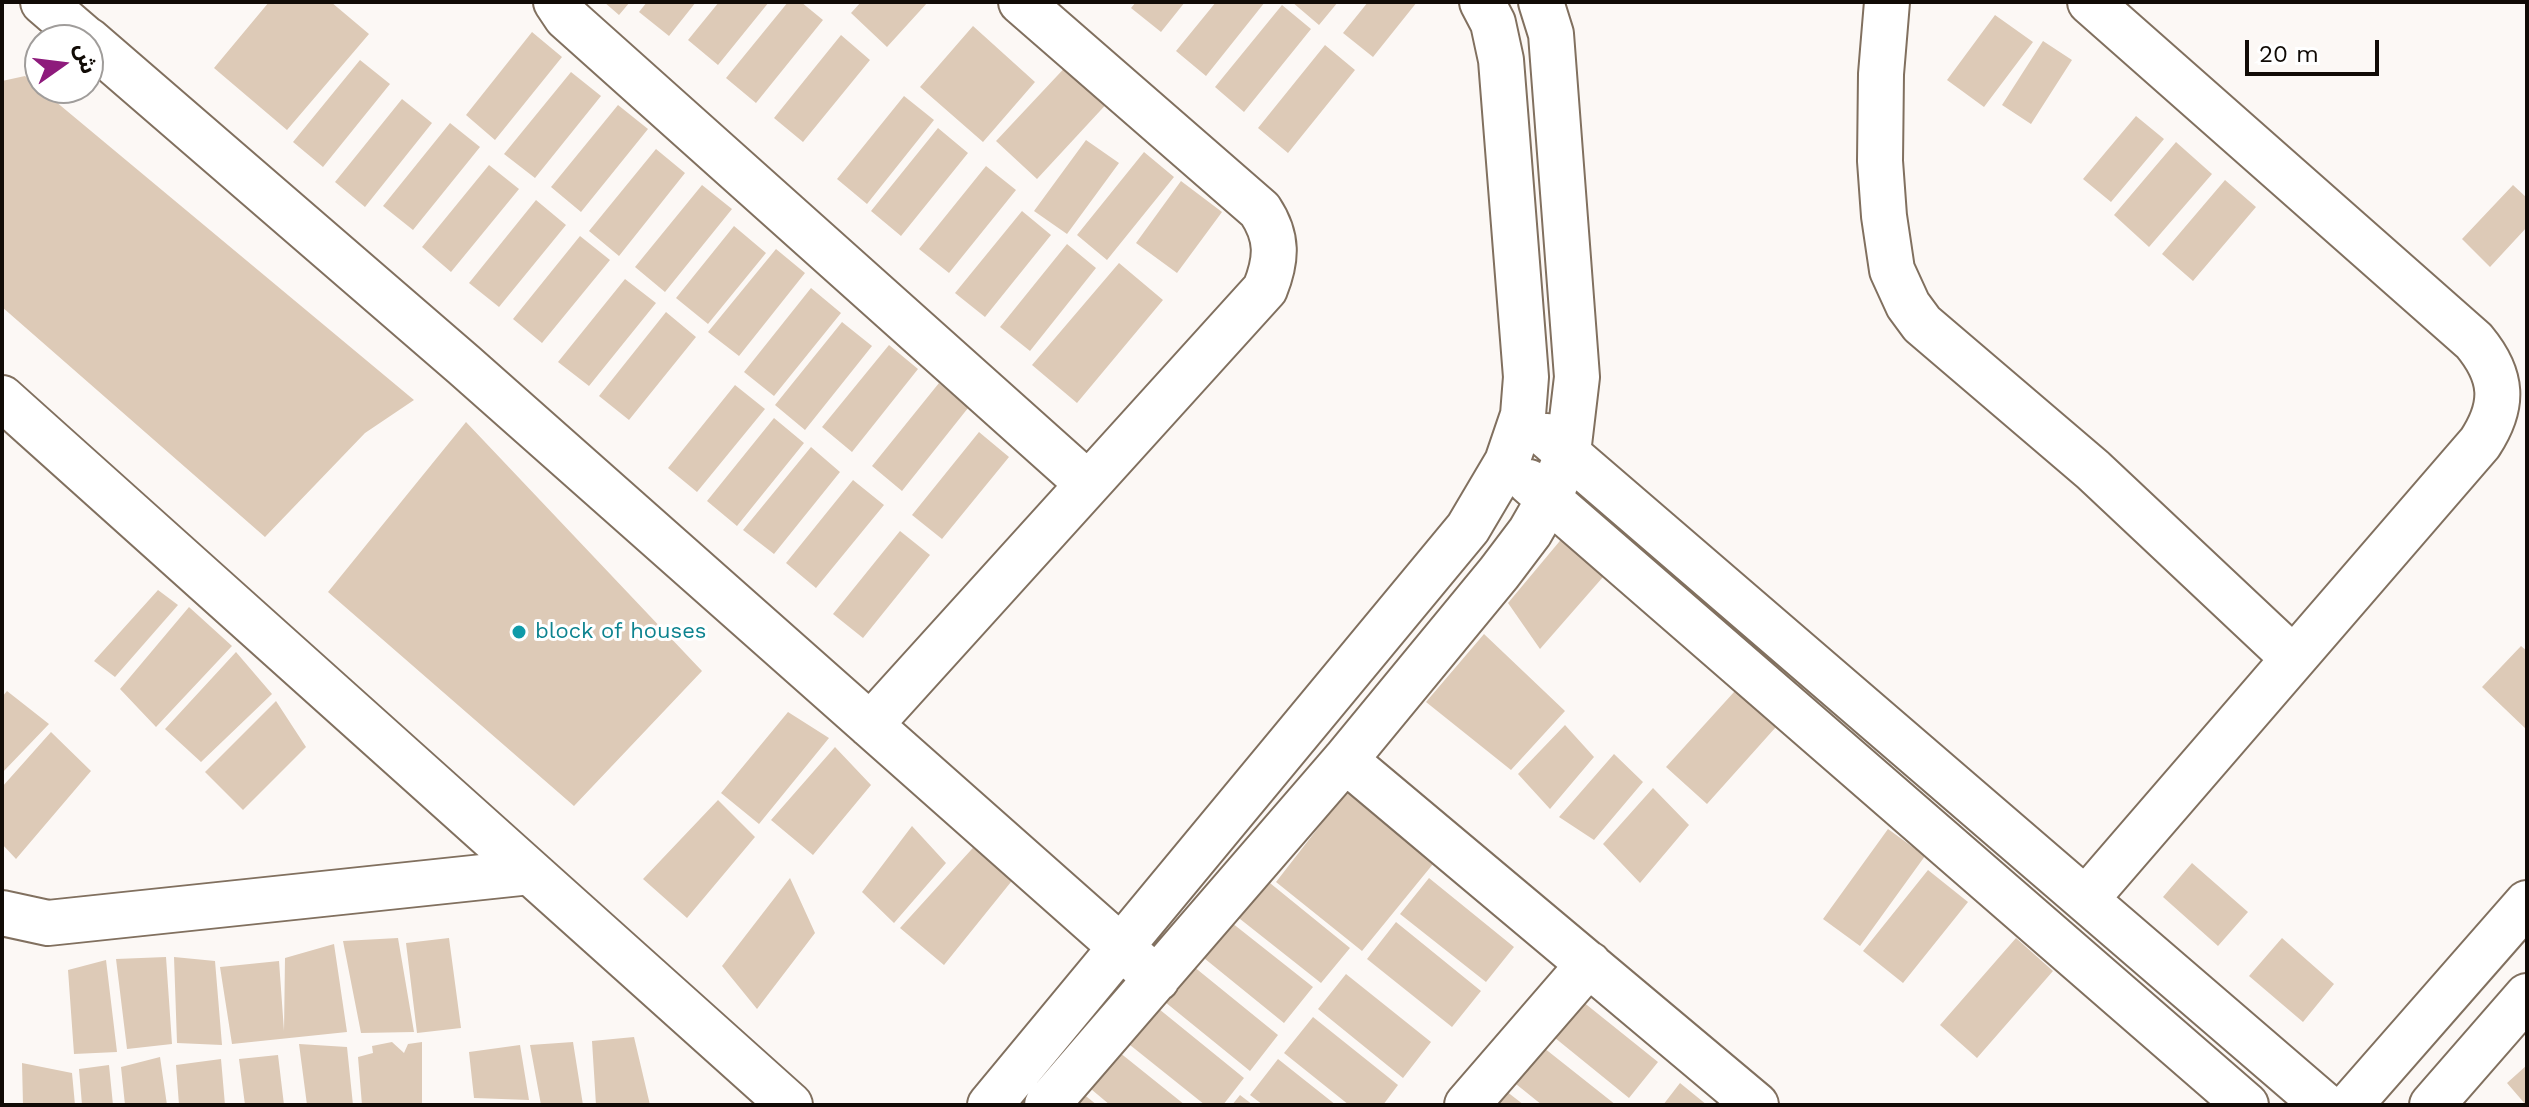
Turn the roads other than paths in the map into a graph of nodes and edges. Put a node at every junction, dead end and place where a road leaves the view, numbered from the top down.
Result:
1 (43, 2) edge
2 (556, 2) edge
3 (1021, 2) edge
4 (1482, 2) edge
5 (1541, 2) edge
6 (1887, 2) edge
7 (2090, 2) edge
8 (69, 24) edge
9 (104, 54) edge
10 (2, 398) edge
11 (1523, 415) junction
12 (1568, 453) junction
13 (1507, 462) junction
14 (1088, 484) junction
15 (1549, 499) junction
16 (2293, 658) junction
17 (870, 725) junction
18 (1345, 760) junction
19 (530, 872) junction
20 (2086, 899) junction
21 (2527, 903) edge
22 (2, 913) edge
23 (1122, 947) junction
24 (1589, 964) junction
25 (1157, 979) junction
26 (2527, 996) edge
27 (790, 1105) edge
28 (990, 1105) edge
29 (1047, 1105) edge
30 (1467, 1105) edge
31 (1756, 1105) edge
32 (2246, 1105) edge
33 (2324, 1105) edge
34 (2350, 1105) edge
35 (2432, 1105) edge

1 - 8 street
2 - 14 street
3 - 14 street
4 - 11 street
5 - 12 street
6 - 16 street
7 - 16 street
9 - 17 street
10 - 19 street
11 - 12 street
11 - 13 street
12 - 15 street
12 - 20 street
13 - 15 street
13 - 23 street
14 - 17 street
15 - 18 street
15 - 32 street
16 - 20 street
17 - 23 street
18 - 24 street
18 - 25 street
19 - 22 street
19 - 27 street
20 - 33 street
21 - 34 street
23 - 25 street
23 - 28 street
24 - 30 street
24 - 31 street
25 - 29 street
26 - 35 street

